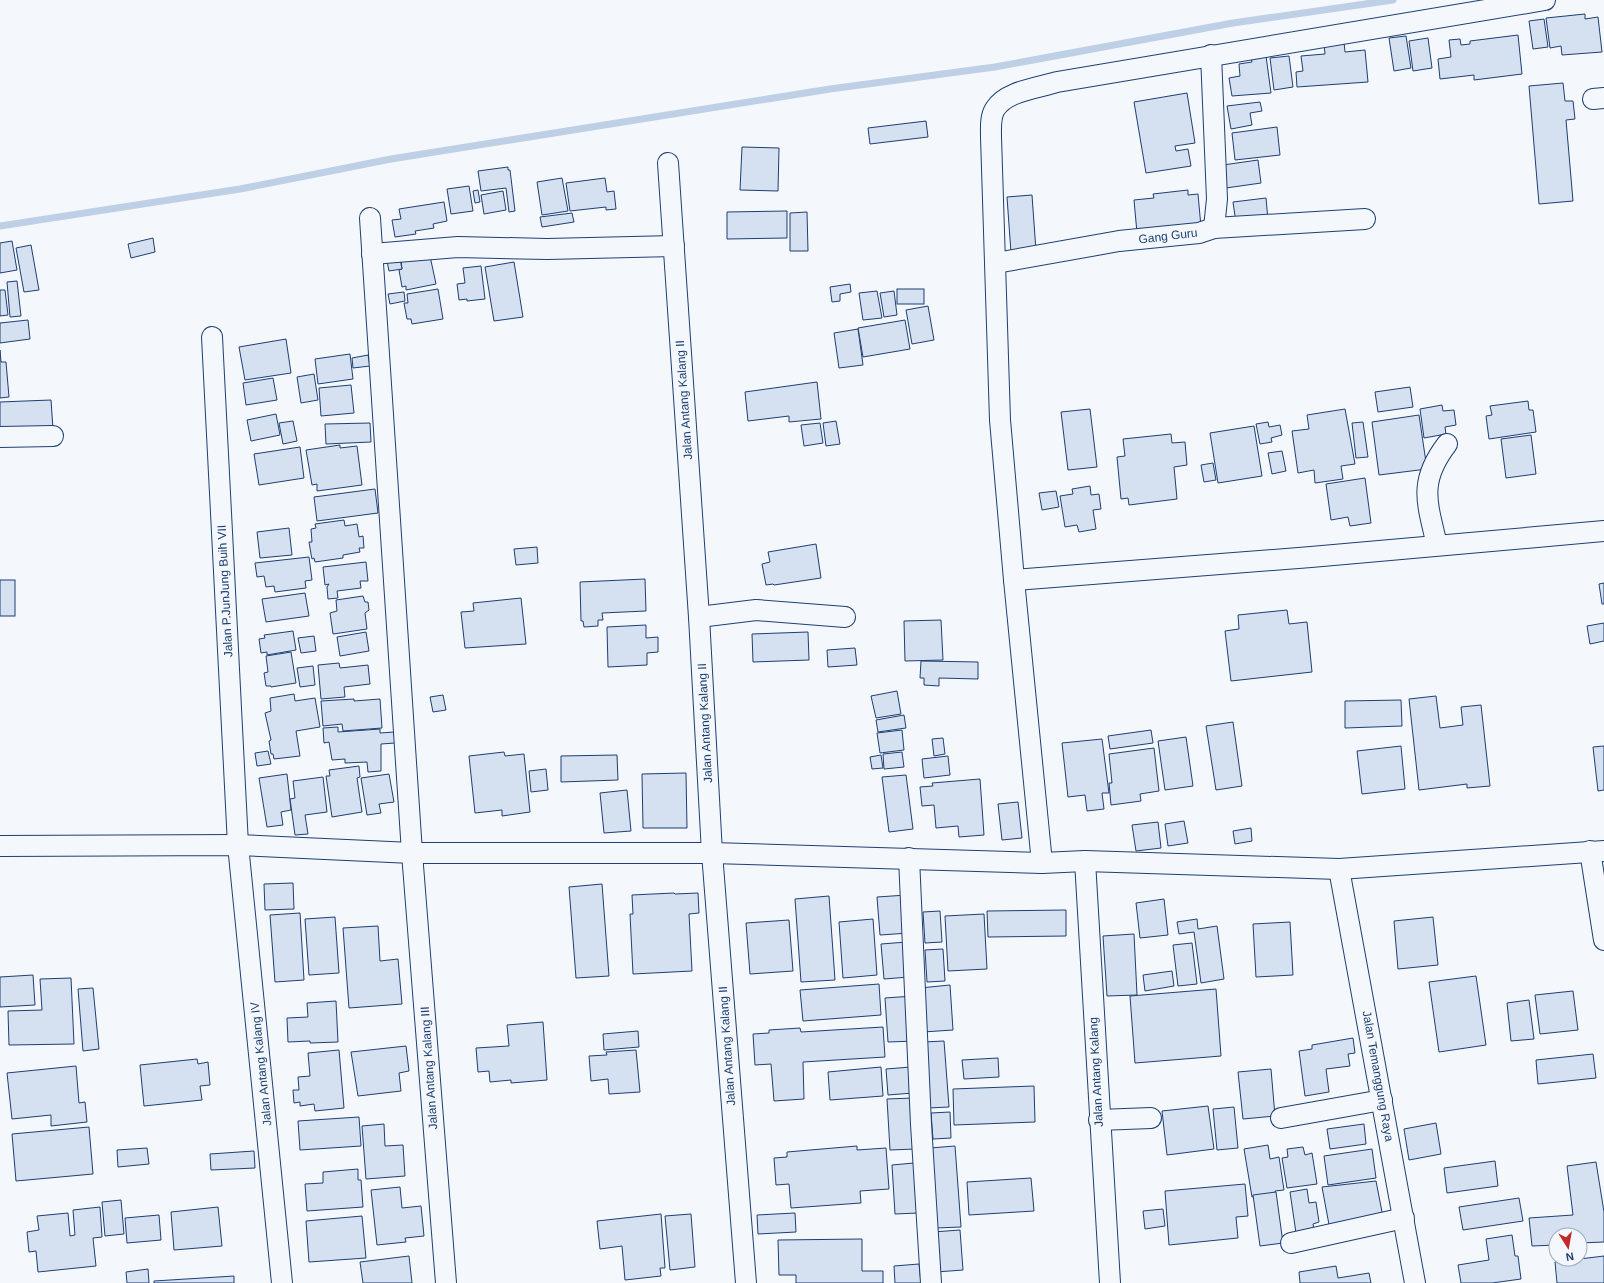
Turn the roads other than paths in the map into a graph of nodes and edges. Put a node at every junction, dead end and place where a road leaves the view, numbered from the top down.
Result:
1 (1545, 0) edge
2 (1211, 55) junction
3 (668, 163) dead end
4 (370, 218) dead end
5 (1365, 219) dead end
6 (1214, 228) junction
7 (674, 246) junction
8 (372, 254) junction
9 (996, 263) junction
10 (212, 337) dead end
11 (53, 436) dead end
12 (0, 437) edge
13 (1447, 444) dead end
14 (1604, 531) edge
15 (1438, 545) junction
16 (1014, 580) junction
17 (699, 617) junction
18 (845, 617) dead end
19 (238, 845) junction
20 (0, 846) edge
21 (1597, 851) edge
22 (412, 853) junction
23 (712, 853) junction
24 (909, 858) junction
25 (1085, 861) junction
26 (1042, 863) junction
27 (1339, 869) junction
28 (1604, 940) edge
29 (1382, 1100) junction
30 (1151, 1118) dead end
31 (1281, 1118) dead end
32 (1099, 1120) junction
33 (1404, 1218) junction
34 (1290, 1242) dead end
35 (282, 1283) edge
36 (446, 1283) edge
37 (746, 1283) edge
38 (931, 1283) edge
39 (1110, 1283) edge
40 (1415, 1283) edge

1 - 2 street
2 - 6 street
2 - 9 street
3 - 7 street, Jalan Antang Kalang II
4 - 8 street, Jalan Antang Kalang III
5 - 6 street, Gang Guru
6 - 9 street, Gang Guru
7 - 8 street
7 - 17 street, Jalan Antang Kalang II
8 - 22 street, Jalan Antang Kalang III
9 - 16 street
10 - 19 street, Jalan P.JunJung Buih VII
11 - 12 street
13 - 15 street
14 - 15 street
15 - 16 street
16 - 26 street
17 - 18 street
17 - 23 street, Jalan Antang Kalang II
19 - 20 street
19 - 22 street
19 - 35 street, Jalan Antang Kalang IV
21 - 27 street
21 - 28 street
22 - 23 street
22 - 36 street, Jalan Antang Kalang III
23 - 24 street
23 - 37 street, Jalan Antang Kalang II
24 - 26 street
24 - 38 street
25 - 26 street
25 - 27 street
25 - 32 street, Jalan Antang Kalang
27 - 29 street, Jalan Temanggung Raya
29 - 31 street
29 - 33 street, Jalan Temanggung Raya
30 - 32 street
32 - 39 street, Jalan Antang Kalang
33 - 34 street
33 - 40 street, Jalan Temanggung Raya

